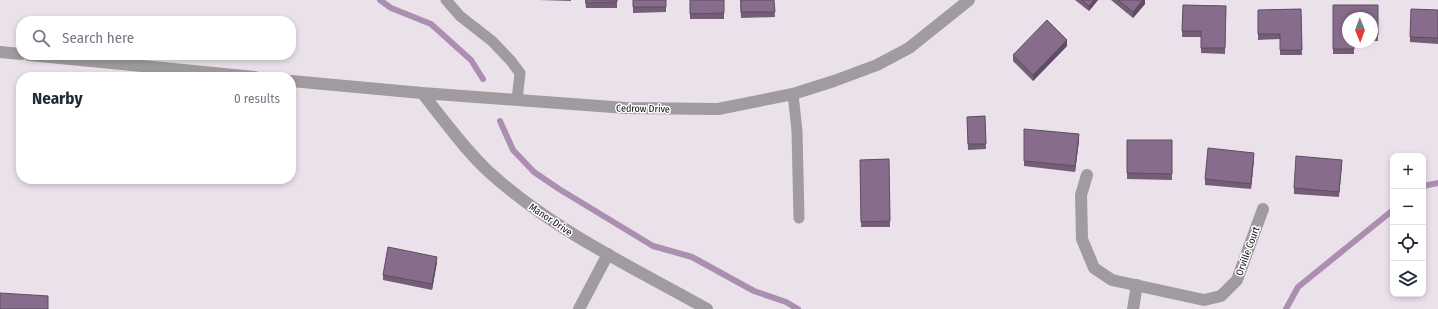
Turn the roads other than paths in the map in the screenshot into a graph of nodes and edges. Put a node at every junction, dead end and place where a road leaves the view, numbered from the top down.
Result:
1 (446, 0) edge
2 (969, 0) edge
3 (0, 52) edge
4 (16, 54) edge
5 (80, 60) edge
6 (204, 72) edge
7 (296, 80) edge
8 (422, 93) junction
9 (793, 94) junction
10 (517, 100) junction
11 (1087, 175) dead end
12 (1263, 209) dead end
13 (799, 218) dead end
14 (608, 254) junction
15 (1137, 285) junction
16 (579, 309) edge
17 (707, 309) edge
18 (1133, 309) edge

1 - 10 lane
2 - 9 street, Cedrow Drive
3 - 4 street
5 - 6 street
7 - 8 street, Cedrow Drive
8 - 10 street, Cedrow Drive
8 - 14 street, Manor Drive
9 - 10 street, Cedrow Drive
9 - 13 lane
11 - 15 street, Orville Court
12 - 15 street, Orville Court
14 - 16 street
14 - 17 street, Manor Drive
15 - 18 street

